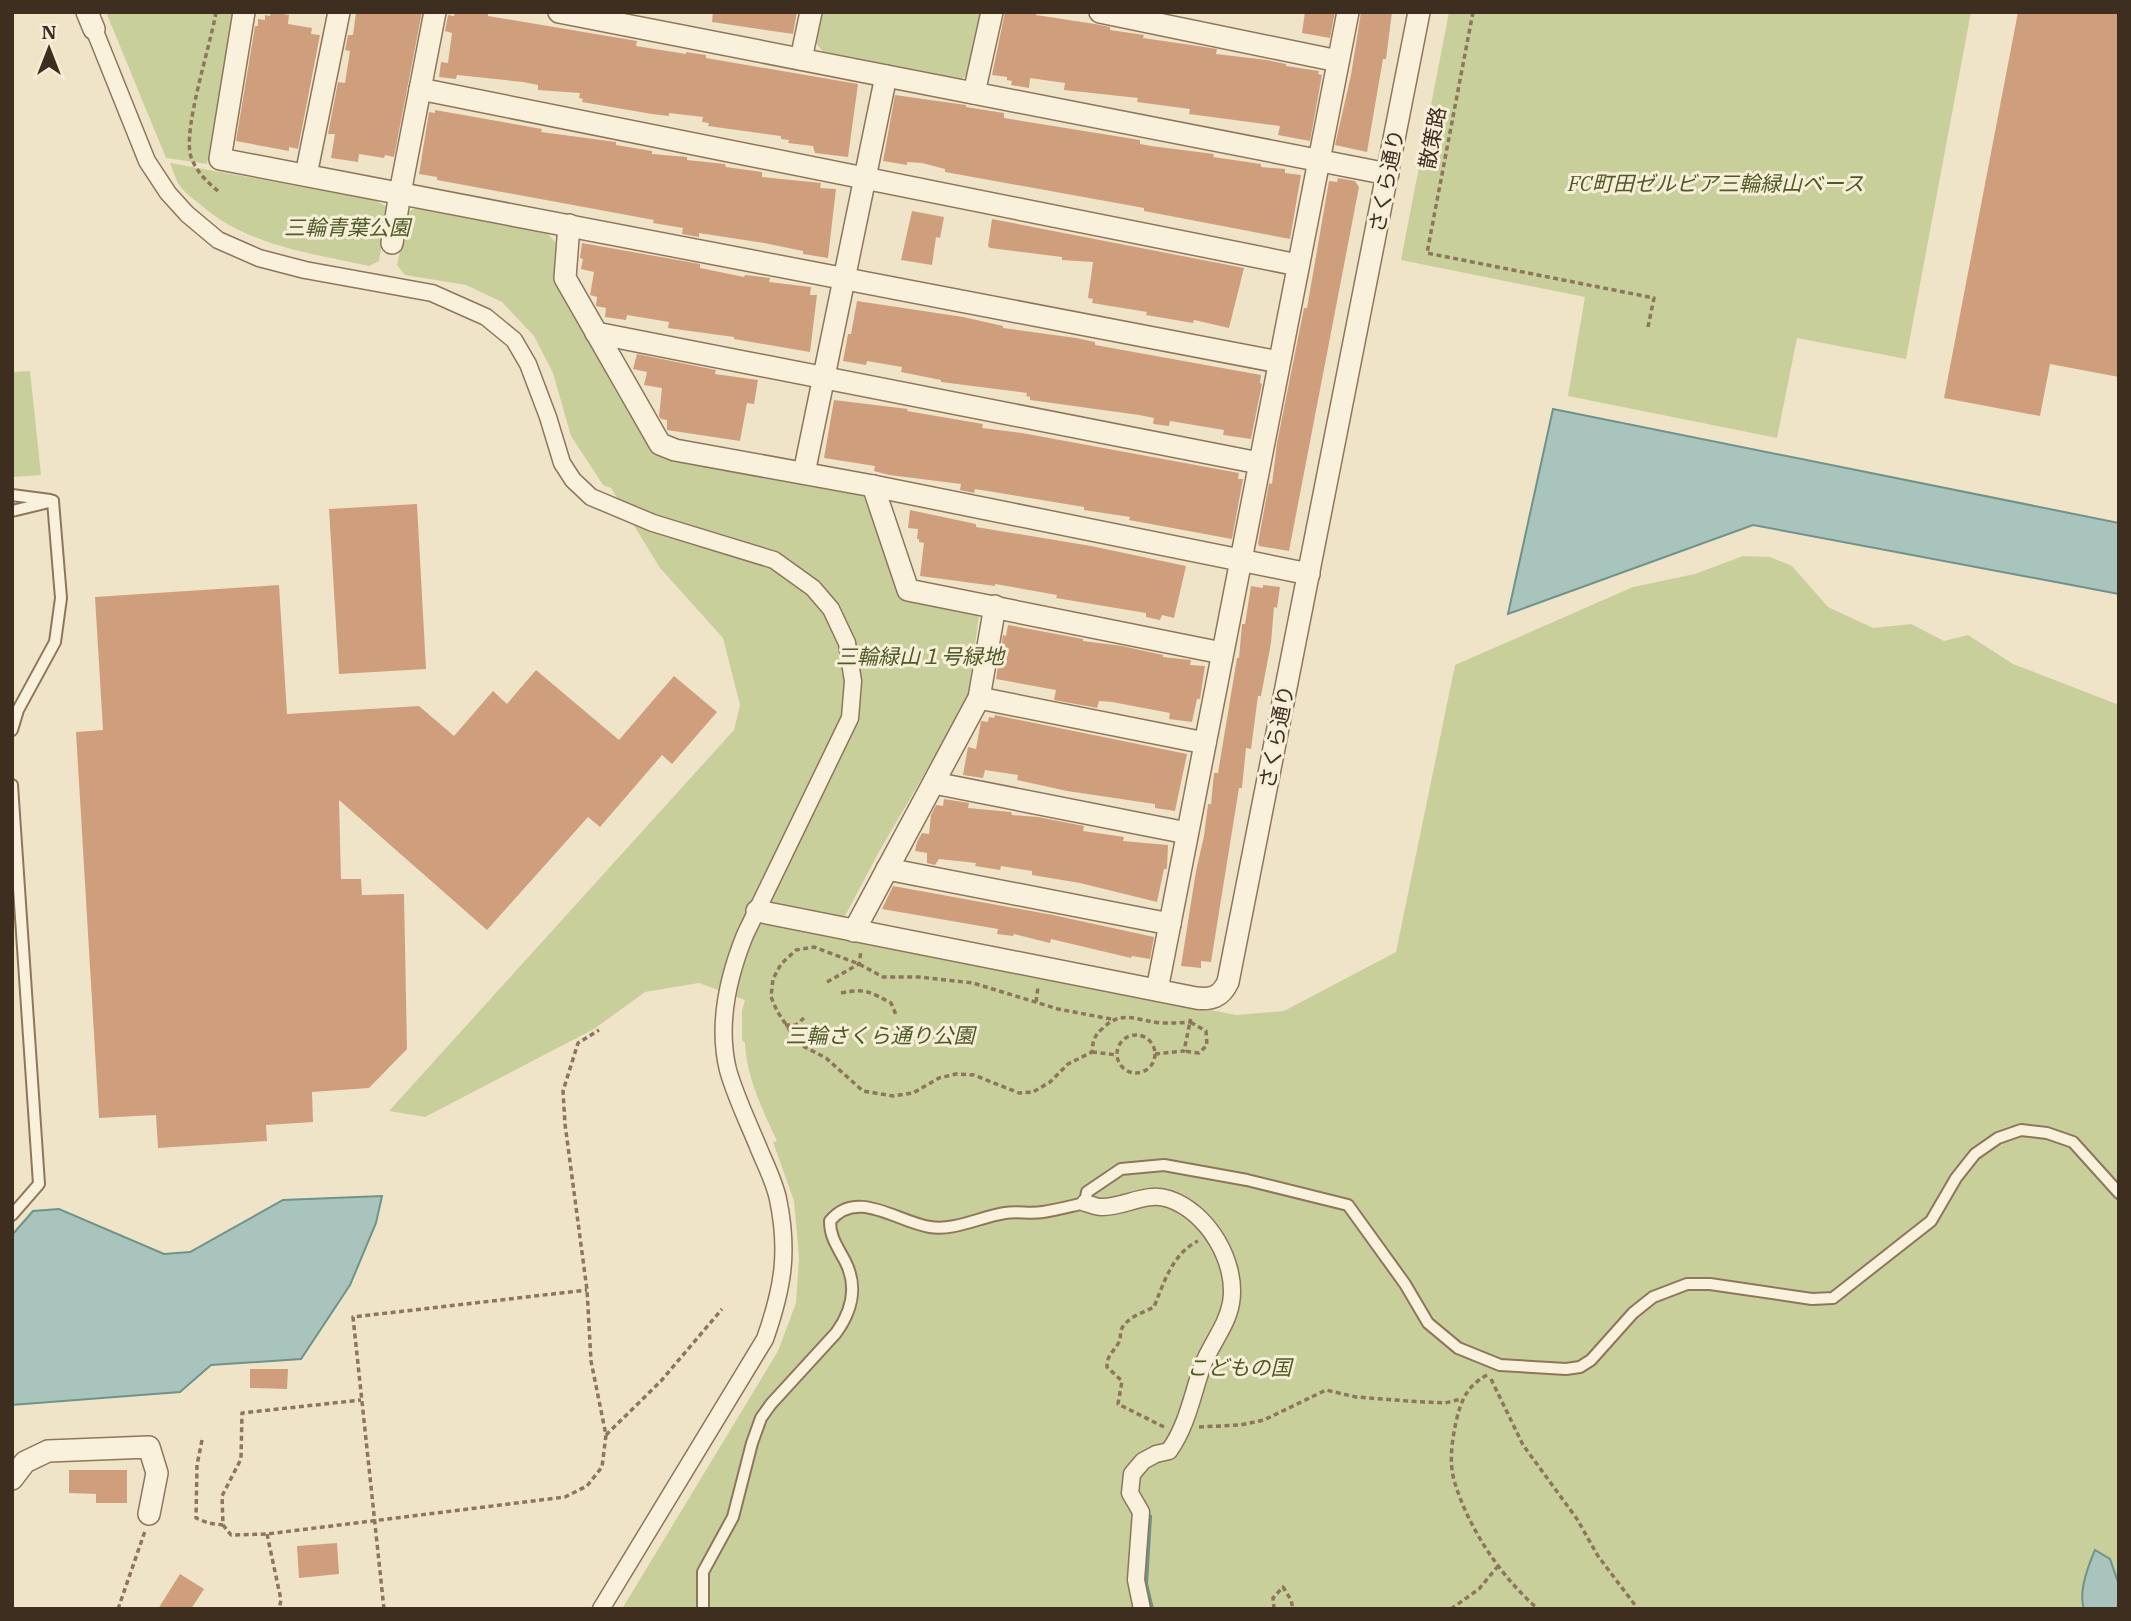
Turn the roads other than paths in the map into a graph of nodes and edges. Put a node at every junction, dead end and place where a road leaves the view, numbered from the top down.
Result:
1 (244, 12) edge
2 (339, 12) edge
3 (435, 12) edge
4 (559, 12) edge
5 (811, 12) edge
6 (992, 12) edge
7 (1100, 12) edge
8 (1348, 12) edge
9 (1419, 12) edge
10 (90, 21) edge
11 (801, 59) junction
12 (1338, 61) junction
13 (886, 76) junction
14 (420, 89) junction
15 (974, 93) junction
16 (1319, 160) junction
17 (306, 174) junction
18 (1388, 174) junction
19 (864, 178) junction
20 (400, 193) junction
21 (569, 225) junction
22 (392, 243) dead end
23 (1298, 265) junction
24 (844, 278) junction
25 (596, 333) junction
26 (1279, 362) junction
27 (823, 378) junction
28 (1259, 463) junction
29 (804, 473) junction
30 (873, 486) junction
31 (12, 495) edge
32 (53, 500) junction
33 (12, 511) edge
34 (1240, 559) junction
35 (1310, 573) junction
36 (995, 606) junction
37 (1222, 653) junction
38 (979, 698) junction
39 (12, 730) edge
40 (1205, 743) junction
41 (934, 783) junction
42 (12, 785) edge
43 (1187, 833) junction
44 (887, 869) junction
45 (757, 911) junction
46 (1170, 924) junction
47 (855, 930) junction
48 (1157, 990) junction
49 (2119, 1193) edge
50 (1085, 1203) junction
51 (12, 1214) edge
52 (12, 1479) edge
53 (149, 1514) road end
54 (601, 1609) edge
55 (703, 1609) edge
56 (1142, 1609) edge

1 - 17 street
2 - 17 street
3 - 14 street
4 - 11 street
5 - 11 street
6 - 15 street
7 - 12 street
8 - 12 street
9 - 18 street, さくら通り
10 - 45 street
11 - 13 street
12 - 16 street
13 - 15 street
13 - 19 street
14 - 19 street
14 - 20 street
15 - 16 street
16 - 18 street
16 - 23 street
17 - 20 street
18 - 35 street, さくら通り
19 - 23 street
19 - 24 street
20 - 21 street
20 - 22 street
21 - 24 street
21 - 25 street
23 - 26 street
24 - 26 street
24 - 27 street
25 - 27 street
25 - 29 street
26 - 28 street
27 - 28 street
27 - 29 street
28 - 34 street
29 - 30 street
30 - 34 street
30 - 36 street
31 - 32 lane
32 - 33 lane
32 - 39 lane
34 - 35 street
34 - 37 street
35 - 48 street, さくら通り
36 - 37 street
36 - 38 street
37 - 40 street
38 - 40 street
38 - 41 street
40 - 43 street
41 - 43 street
41 - 44 street
42 - 51 lane
43 - 46 street
44 - 46 street
44 - 47 street
45 - 47 street
45 - 54 street
46 - 48 street
47 - 48 street
49 - 50 lane
50 - 55 lane
50 - 56 street
52 - 53 street

